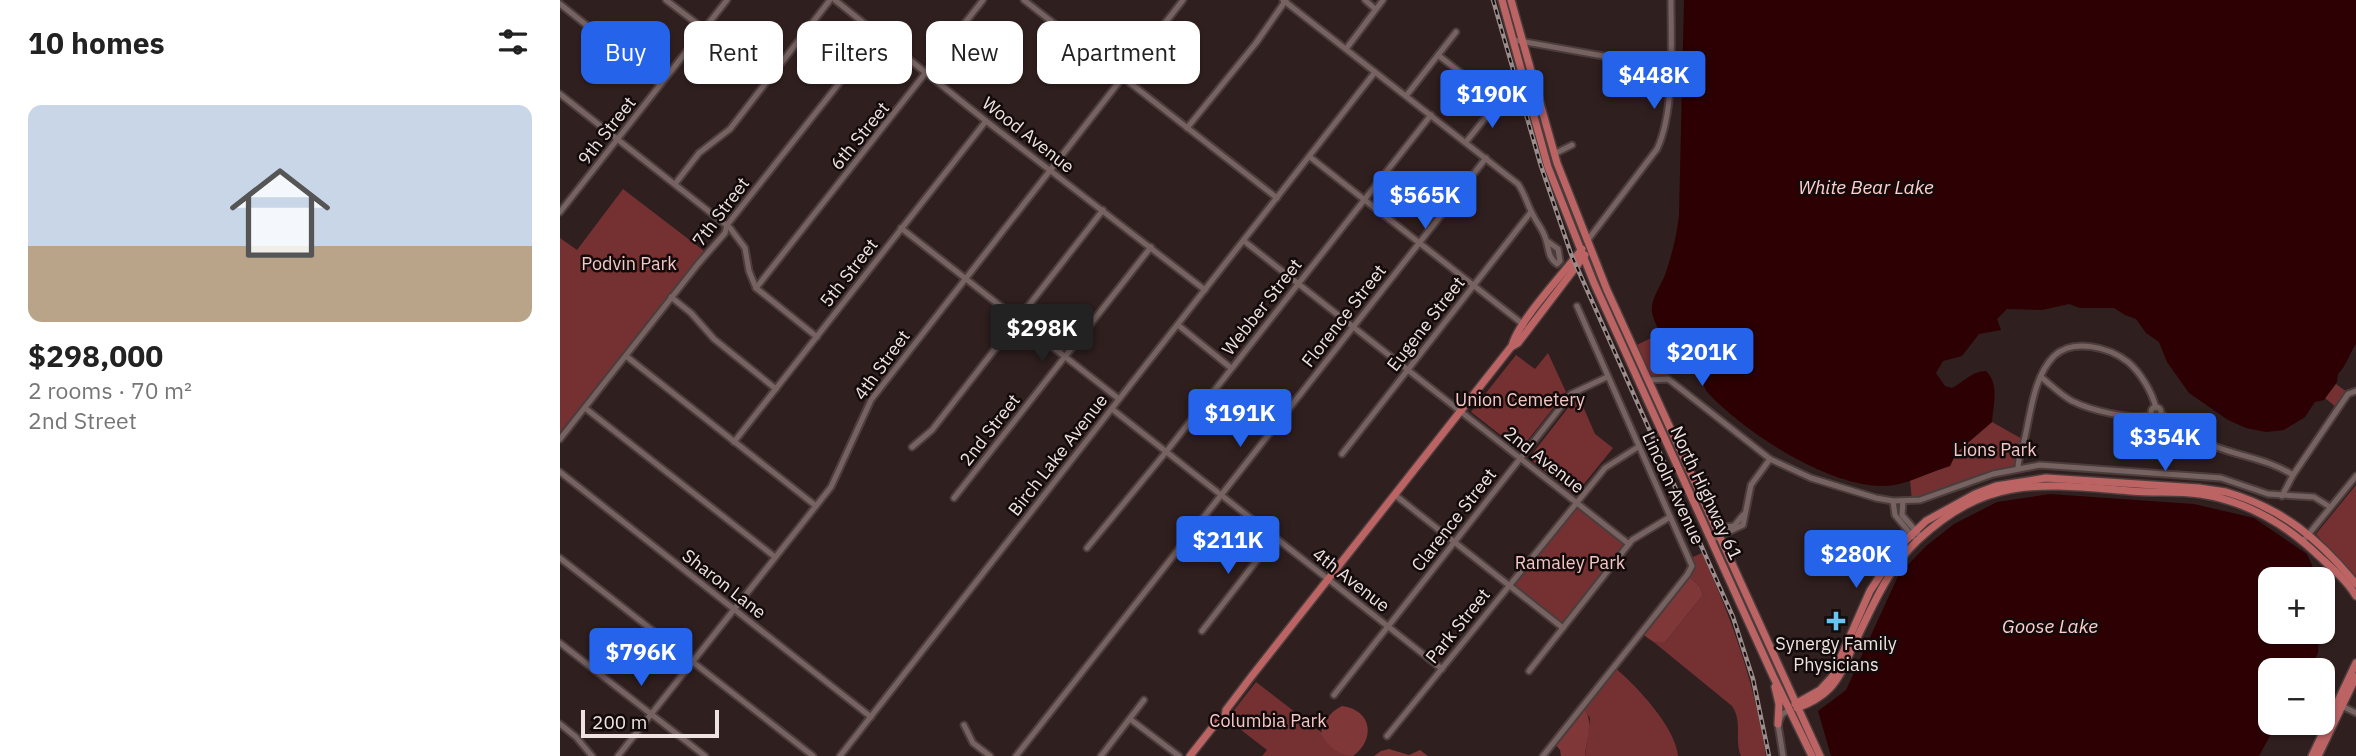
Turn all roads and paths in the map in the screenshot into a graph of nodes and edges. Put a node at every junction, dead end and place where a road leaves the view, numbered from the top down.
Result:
1 (666, 0) edge
2 (727, 0) edge
3 (833, 0) edge
4 (983, 0) edge
5 (1024, 0) edge
6 (1183, 0) edge
7 (1364, 0) edge
8 (1383, 0) edge
9 (1502, 0) edge
10 (1671, 0) edge
11 (1285, 1) edge
12 (1513, 1) edge
13 (560, 4) edge
14 (1376, 9) junction
15 (581, 21) edge
16 (694, 21) edge
17 (710, 21) edge
18 (861, 21) edge
19 (967, 21) edge
20 (1051, 21) edge
21 (1167, 21) edge
22 (1456, 32) dead end
23 (1514, 40) junction
24 (1524, 42) junction
25 (1346, 49) junction
26 (684, 54) edge
27 (1438, 55) junction
28 (912, 61) edge
29 (1670, 68) junction
30 (926, 71) edge
31 (670, 72) edge
32 (1375, 72) junction
33 (926, 76) edge
34 (660, 84) edge
35 (838, 84) edge
36 (941, 84) edge
37 (1117, 84) edge
38 (1130, 84) edge
39 (560, 94) edge
40 (1406, 96) junction
41 (1431, 115) junction
42 (986, 121) junction
43 (1187, 128) junction
44 (618, 139) junction
45 (1466, 142) junction
46 (1572, 145) dead end
47 (1554, 155) junction
48 (1310, 157) junction
49 (1486, 158) junction
50 (1050, 170) junction
51 (675, 184) junction
52 (1277, 198) junction
53 (1364, 200) junction
54 (1103, 210) junction
55 (560, 212) edge
56 (1531, 212) junction
57 (727, 225) junction
58 (901, 228) junction
59 (1244, 241) junction
60 (1547, 242) dead end
61 (1419, 243) junction
62 (1588, 244) junction
63 (1151, 247) junction
64 (1582, 253) junction
65 (1568, 278) junction
66 (966, 279) junction
67 (1594, 283) junction
68 (1298, 284) junction
69 (1474, 286) junction
70 (757, 288) junction
71 (1205, 290) junction
72 (671, 298) junction
73 (1577, 306) dead end
74 (1017, 319) junction
75 (1178, 325) junction
76 (1524, 325) junction
77 (1353, 327) junction
78 (817, 337) junction
79 (1511, 347) junction
80 (626, 356) junction
81 (1064, 356) junction
82 (1231, 368) junction
83 (1407, 370) junction
84 (1607, 377) junction
85 (2041, 377) junction
86 (1648, 380) junction
87 (776, 389) junction
88 (2356, 391) edge
89 (1119, 399) junction
90 (585, 408) junction
91 (2156, 408) junction
92 (1112, 409) junction
93 (1460, 412) junction
94 (2161, 414) junction
95 (2152, 415) junction
96 (560, 439) edge
97 (734, 442) junction
98 (912, 447) dead end
99 (1638, 447) junction
100 (1166, 452) junction
101 (1342, 454) dead end
102 (1770, 459) junction
103 (1520, 460) junction
104 (2018, 468) junction
105 (560, 472) edge
106 (2293, 475) junction
107 (2356, 476) edge
108 (1221, 495) junction
109 (1395, 495) junction
110 (2282, 496) junction
111 (954, 498) dead end
112 (1893, 501) junction
113 (1903, 501) junction
114 (1576, 502) junction
115 (816, 506) junction
116 (2330, 508) junction
117 (1745, 512) junction
118 (1670, 517) junction
119 (1713, 522) junction
120 (1916, 536) junction
121 (1275, 537) junction
122 (1720, 537) junction
123 (2306, 538) junction
124 (1711, 540) junction
125 (1455, 542) junction
126 (1629, 544) junction
127 (1087, 548) dead end
128 (560, 558) edge
129 (775, 558) junction
130 (1328, 580) junction
131 (2356, 584) edge
132 (1509, 585) junction
133 (2356, 596) edge
134 (734, 610) junction
135 (1388, 627) junction
136 (1563, 628) junction
137 (1202, 631) dead end
138 (560, 643) edge
139 (693, 662) junction
140 (2356, 663) edge
141 (1442, 669) junction
142 (1529, 671) dead end
143 (1773, 676) junction
144 (2356, 677) edge
145 (1334, 695) dead end
146 (1144, 700) dead end
147 (2340, 705) junction
148 (1797, 706) junction
149 (1790, 710) junction
150 (652, 713) junction
151 (2356, 713) edge
152 (871, 717) junction
153 (1130, 719) junction
154 (560, 724) edge
155 (1778, 724) junction
156 (964, 726) dead end
157 (1387, 736) dead end
158 (592, 756) edge
159 (618, 756) edge
160 (705, 756) edge
161 (813, 756) edge
162 (840, 756) edge
163 (990, 756) edge
164 (1016, 756) edge
165 (1101, 756) edge
166 (1178, 756) edge
167 (1190, 756) edge
168 (1543, 756) edge
169 (1783, 756) edge
170 (1812, 756) edge
171 (1820, 756) edge
172 (2312, 756) edge
173 (2318, 756) edge

1 - 16 street
2 - 17 street, 9th Street
3 - 18 street, Wood Avenue
3 - 51 street
4 - 19 street, 6th Street
5 - 20 street
6 - 21 street, 4th Street
7 - 14 street
8 - 14 street
9 - 23 main road, North Highway 61
10 - 29 street
11 - 25 street
11 - 43 street
12 - 24 main road, North Highway 61
13 - 15 street
14 - 25 street
22 - 27 street
23 - 24 street
23 - 64 main road, North Highway 61
24 - 29 street
24 - 47 main road, North Highway 61
25 - 32 street
26 - 31 street, 9th Street
27 - 40 street
27 - 45 street
28 - 30 street, Wood Avenue
29 - 62 street
32 - 40 street
32 - 48 street, Birch Lake Avenue
33 - 70 street, 6th Street
34 - 44 street, 9th Street
35 - 57 street, 7th Street
36 - 42 street, Wood Avenue
37 - 50 street, 4th Street
38 - 43 street
39 - 44 street
40 - 41 street
41 - 45 street
41 - 53 street, Webber Street
42 - 50 street, Wood Avenue
42 - 58 street, 5th Street
43 - 52 street
44 - 51 street
44 - 55 street, 9th Street
45 - 49 street
46 - 47 street
47 - 62 main road, North Highway 61
48 - 52 street, Birch Lake Avenue
48 - 53 street
49 - 56 street
49 - 61 street, Florence Street
50 - 54 street, Wood Avenue
50 - 66 street, 4th Street
51 - 57 street
52 - 59 street, Birch Lake Avenue
53 - 61 street
53 - 68 street, Webber Street
54 - 63 street, Wood Avenue
54 - 74 street
56 - 60 street
56 - 69 street, Eugene Street
57 - 70 street
57 - 72 street, 7th Street
58 - 66 street
58 - 78 street, 5th Street
59 - 68 street, 2nd Avenue
59 - 71 street, Birch Lake Avenue
61 - 69 street
61 - 77 street, Florence Street
62 - 64 main road
62 - 86 main road, North Highway 61
63 - 71 street, Wood Avenue
63 - 81 street, 2nd Street
64 - 65 main road
64 - 67 main road, North Highway 61
64 - 76 main road
65 - 67 main road
65 - 79 main road
66 - 74 street
66 - 115 street, 4th Street
67 - 124 main road, North Highway 61
68 - 77 street, 2nd Avenue
68 - 82 street, Webber Street
69 - 76 street
69 - 83 street, Eugene Street
70 - 78 street
71 - 75 street, Birch Lake Avenue
72 - 80 street, 7th Street
72 - 87 street
73 - 84 street, Lincoln Avenue
74 - 81 street
74 - 98 street
75 - 82 street
75 - 89 street, Birch Lake Avenue
76 - 79 main road
77 - 83 street, 2nd Avenue
77 - 108 street, Florence Street
78 - 87 street, 5th Street
79 - 93 main road
80 - 90 street, 7th Street
80 - 97 street
81 - 89 street
81 - 111 street, 2nd Street
82 - 100 street, Webber Street
83 - 93 street, 2nd Avenue
83 - 101 street, Eugene Street
84 - 99 street, Lincoln Avenue
84 - 103 street, Clarence Street
85 - 91 street
85 - 95 street
85 - 104 street
86 - 102 street
86 - 119 main road, North Highway 61
87 - 97 street, 5th Street
88 - 106 street
89 - 92 street, Birch Lake Avenue
90 - 96 street, 7th Street
90 - 129 street
91 - 94 street
91 - 95 street
92 - 100 street, 4th Avenue
92 - 152 street, Birch Lake Avenue
93 - 103 street, 2nd Avenue
93 - 109 main road
94 - 95 street
94 - 106 street
97 - 115 street
99 - 114 street, Park Street
99 - 118 street, Lincoln Avenue
100 - 108 street, 4th Avenue
100 - 127 street, Webber Street
102 - 112 street
102 - 117 street
103 - 114 street, 2nd Avenue
103 - 125 street, Clarence Street
104 - 110 street
104 - 113 street
105 - 134 street, Sharon Lane
106 - 110 street
107 - 116 street
108 - 121 street, 4th Avenue
108 - 164 street, Florence Street
109 - 125 street
109 - 130 main road
110 - 116 street
112 - 113 street
112 - 120 street
113 - 120 street
114 - 126 street, 2nd Avenue
114 - 132 street, Park Street
115 - 129 street, 4th Street
116 - 123 street
117 - 119 street
117 - 122 street
118 - 126 street
118 - 168 street, Lincoln Avenue
119 - 122 main road, North Highway 61
120 - 123 main road
120 - 148 main road
121 - 130 street, 4th Avenue
121 - 137 street
122 - 124 street
122 - 148 main road, North Highway 61
123 - 131 main road
123 - 133 main road
124 - 143 main road, North Highway 61
125 - 132 street
125 - 135 street, Clarence Street
126 - 136 street
128 - 139 street
129 - 134 street, 4th Street
130 - 135 street, 4th Avenue
130 - 167 main road
132 - 136 street
132 - 141 street, Park Street
134 - 139 street, 4th Street
134 - 152 street, Sharon Lane
135 - 141 street, 4th Avenue
135 - 145 street, Clarence Street
136 - 142 street
138 - 150 street
139 - 150 street, 4th Street
139 - 161 street
140 - 147 main road
141 - 157 street, Park Street
143 - 149 main road, North Highway 61
143 - 155 main road
144 - 147 main road
146 - 153 street
147 - 151 street
147 - 172 main road
147 - 173 main road
148 - 149 main road
148 - 171 main road, North Highway 61
149 - 155 street
149 - 170 main road, North Highway 61
150 - 159 street, 4th Street
150 - 160 street
152 - 162 street, Birch Lake Avenue
153 - 165 street
153 - 166 street
154 - 158 street
155 - 169 street
156 - 163 street

